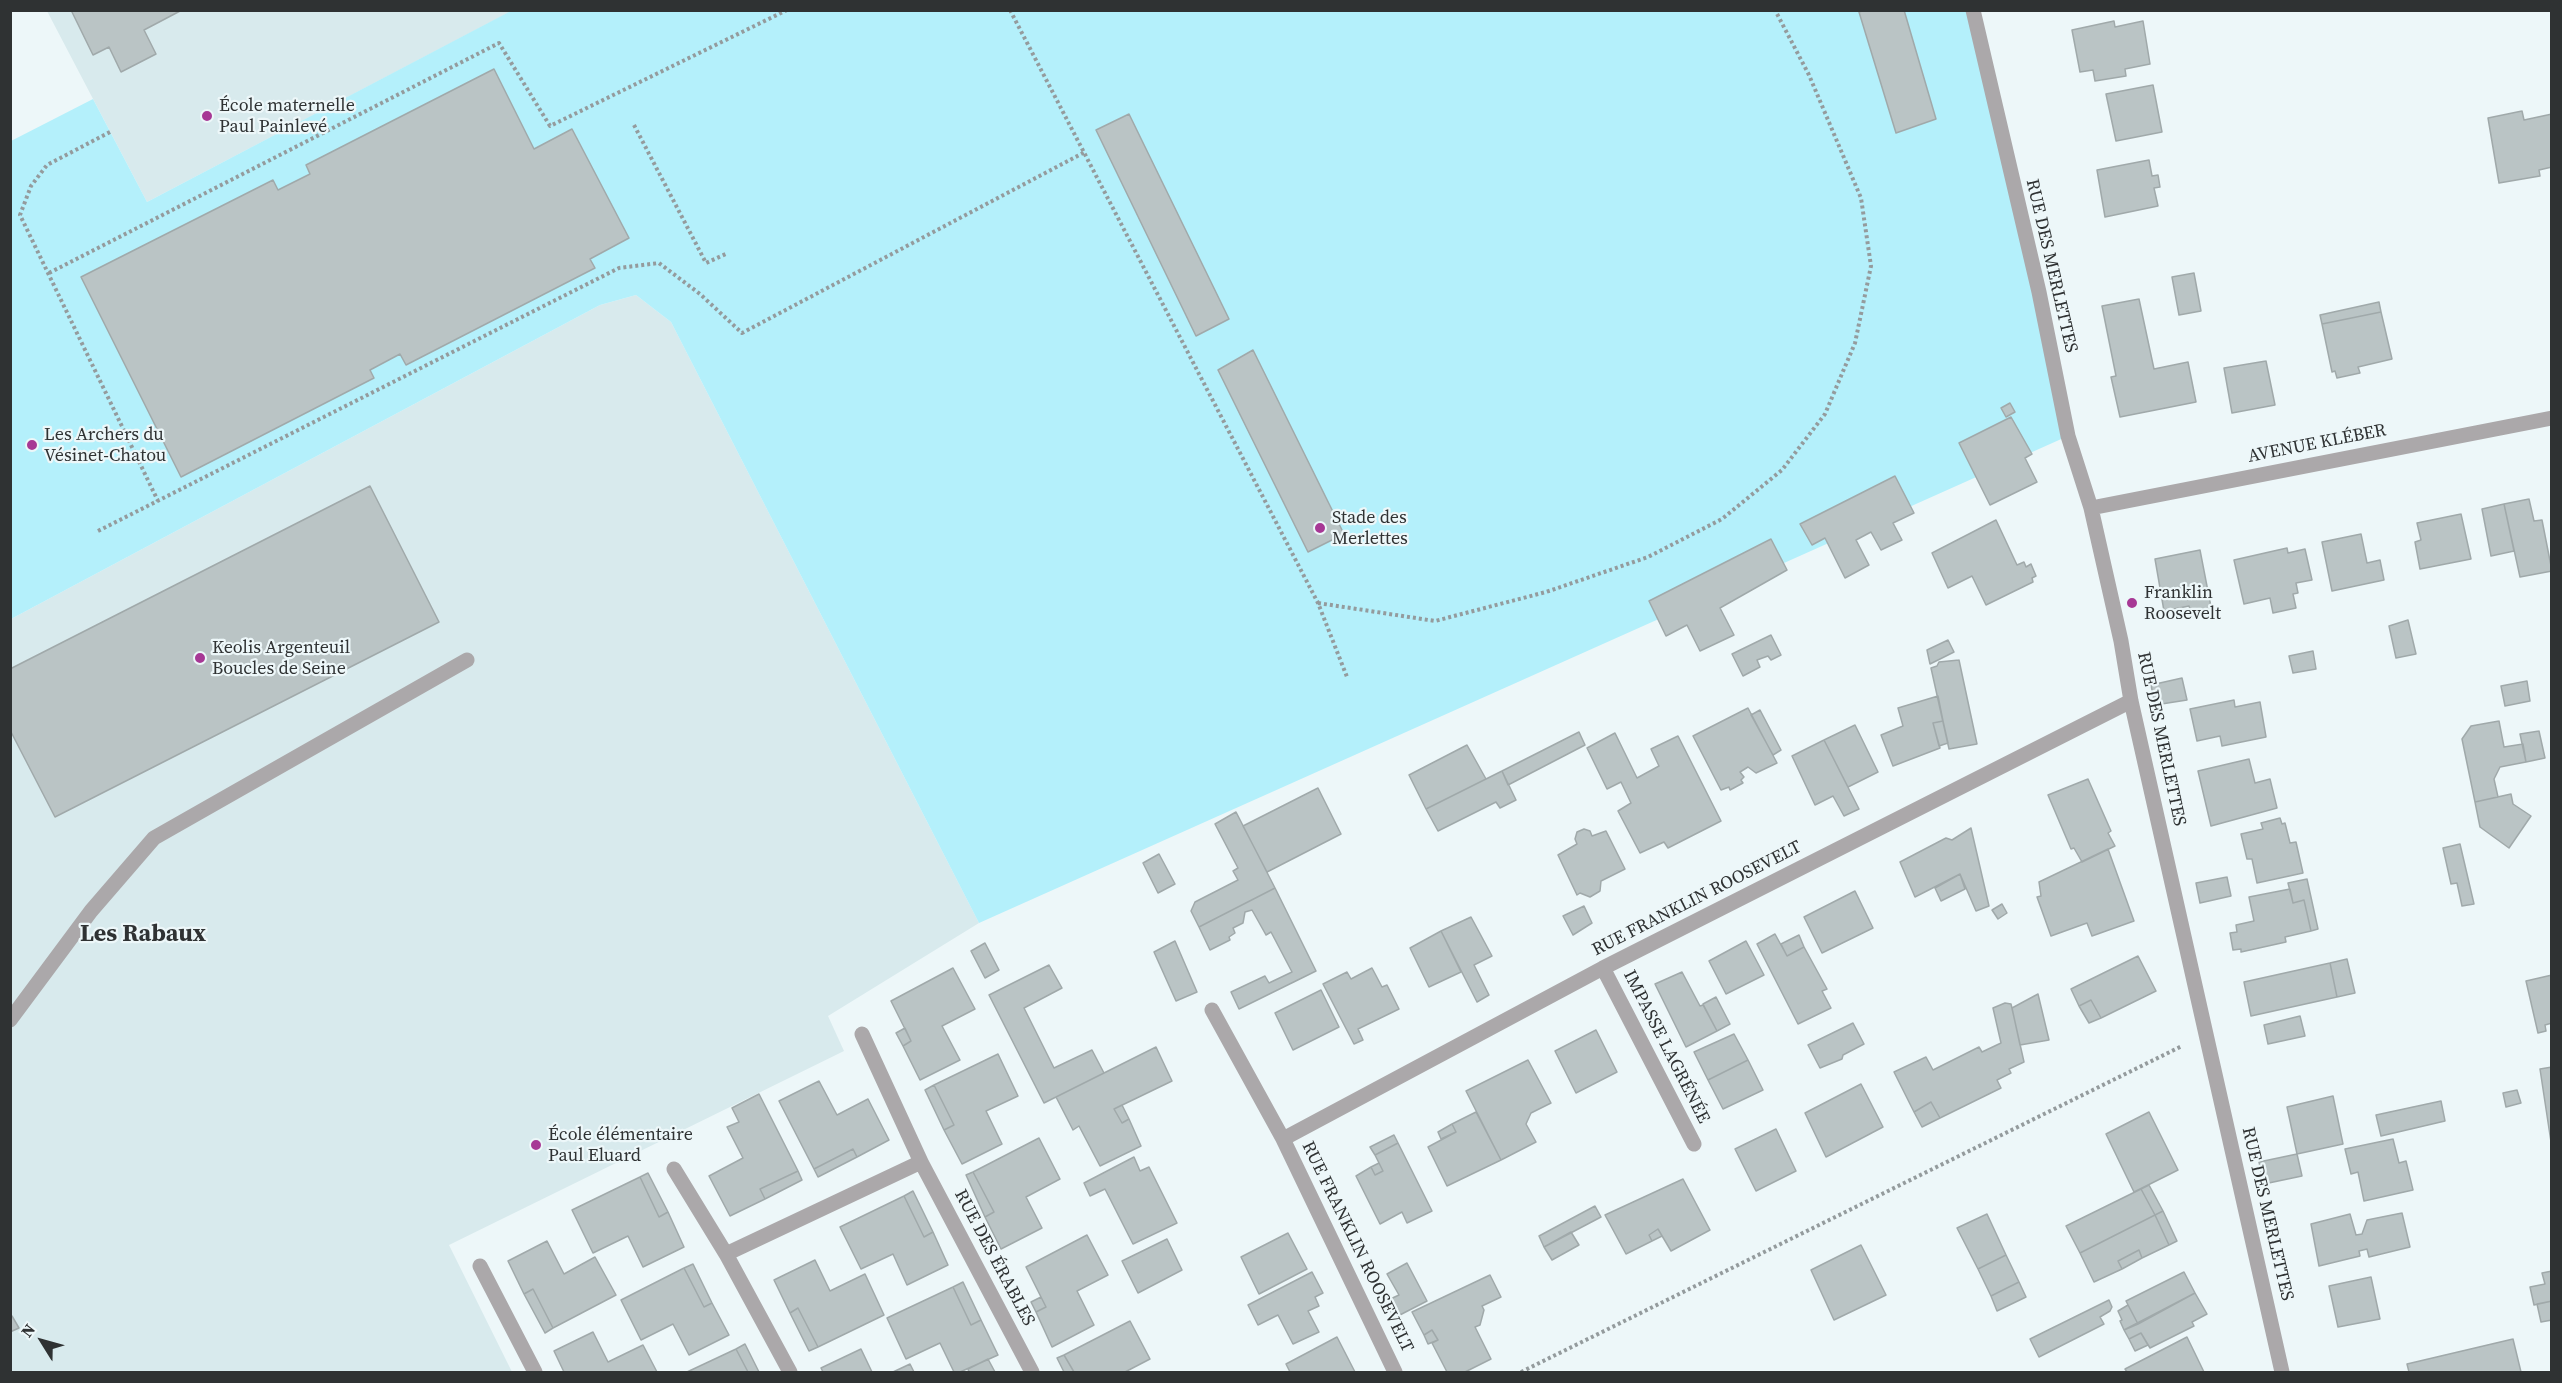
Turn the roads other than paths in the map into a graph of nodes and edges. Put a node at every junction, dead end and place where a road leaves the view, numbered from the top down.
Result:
1 (1973, 10) edge
2 (2552, 418) edge
3 (2091, 508) junction
4 (467, 660) dead end
5 (2131, 701) junction
6 (1603, 968) junction
7 (1212, 1010) dead end
8 (10, 1020) edge
9 (862, 1034) dead end
10 (1283, 1138) junction
11 (1694, 1144) dead end
12 (921, 1162) junction
13 (674, 1169) dead end
14 (726, 1254) junction
15 (480, 1266) dead end
16 (535, 1372) edge
17 (790, 1372) edge
18 (1032, 1372) edge
19 (1395, 1372) edge
20 (2282, 1372) edge

1 - 3 street, RUE DES MERLETTES
2 - 3 street, AVENUE KLÉBER
3 - 5 street, RUE DES MERLETTES
4 - 8 street
5 - 6 street, RUE FRANKLIN ROOSEVELT
5 - 20 street, RUE DES MERLETTES
6 - 10 street, RUE FRANKLIN ROOSEVELT
6 - 11 street, IMPASSE LAGRÉNÉE
7 - 10 street, RUE FRANKLIN ROOSEVELT
9 - 12 street, RUE DES ÉRABLES
10 - 19 street, RUE FRANKLIN ROOSEVELT
12 - 14 street
12 - 18 street, RUE DES ÉRABLES
13 - 14 street
14 - 17 street
15 - 16 street

